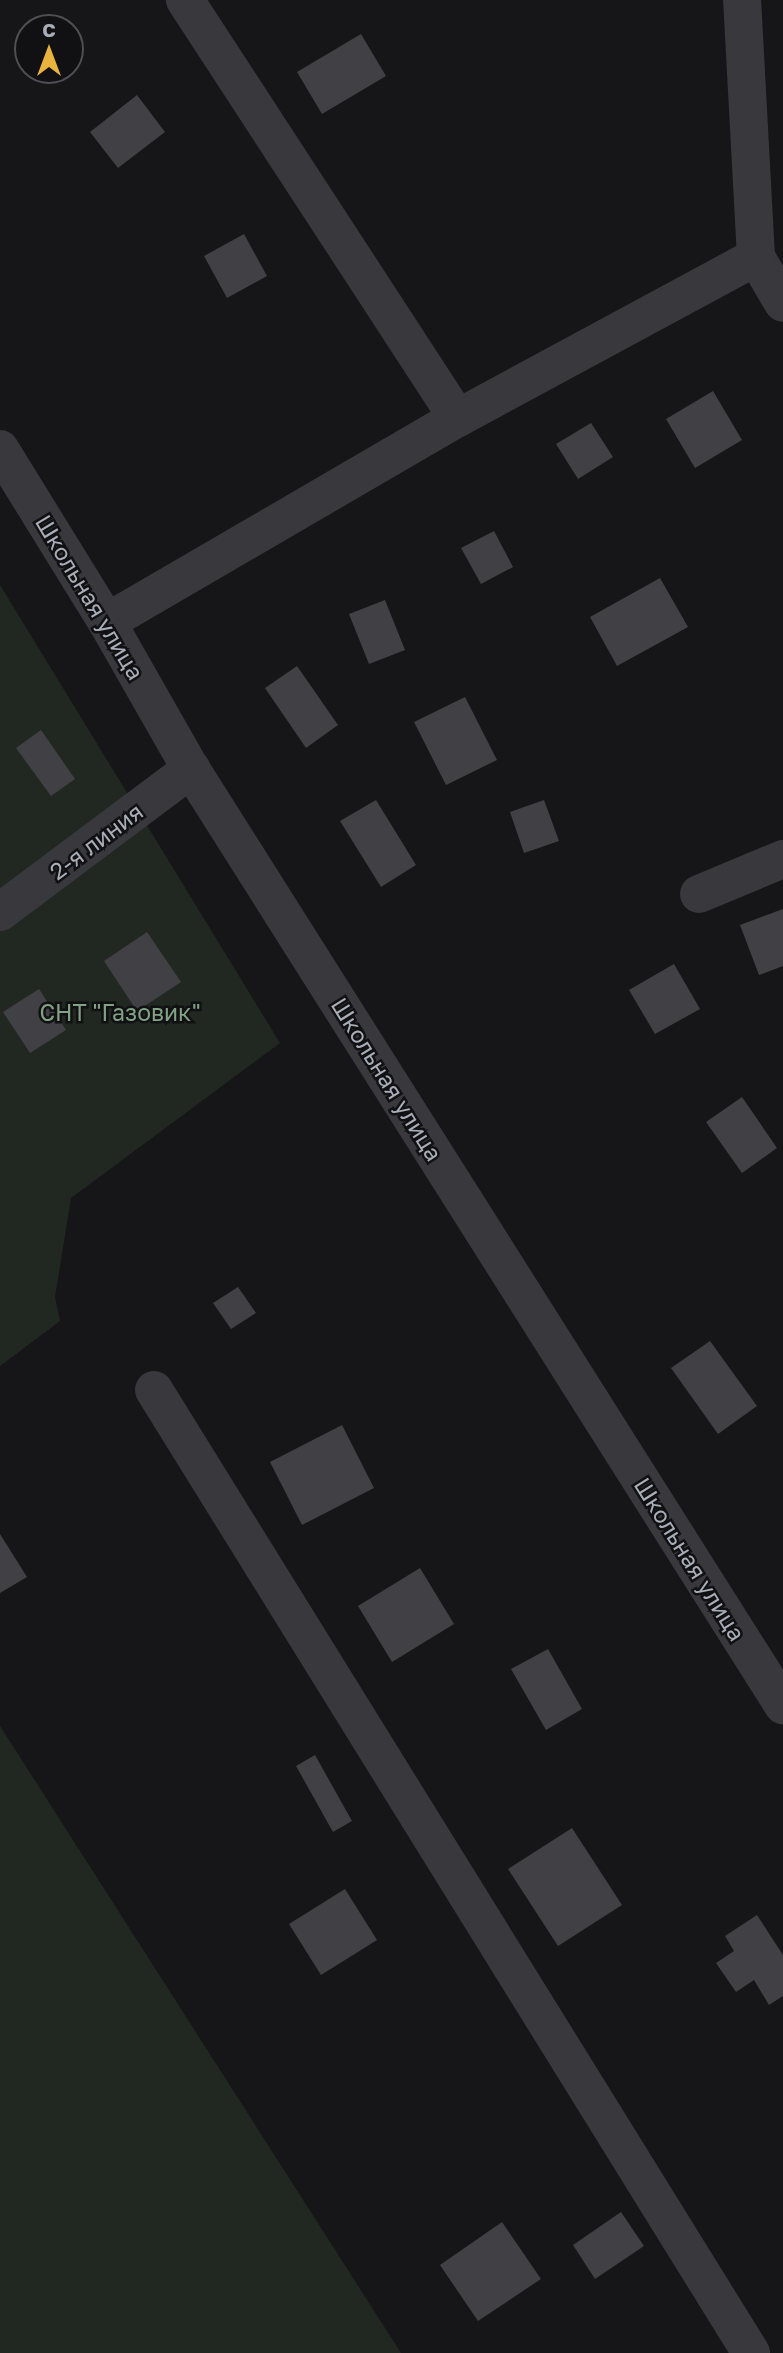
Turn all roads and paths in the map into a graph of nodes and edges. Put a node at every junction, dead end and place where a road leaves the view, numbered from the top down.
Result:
1 (185, 0) edge
2 (742, 0) edge
3 (756, 257) junction
4 (783, 303) edge
5 (458, 418) junction
6 (0, 449) edge
7 (107, 622) junction
8 (191, 769) junction
9 (783, 859) edge
10 (699, 894) dead end
11 (0, 912) edge
12 (154, 1390) dead end
13 (783, 1705) edge
14 (751, 2353) edge

1 - 5 street
2 - 3 street
3 - 4 street
3 - 5 street
5 - 7 street
6 - 7 street, Школьная улица
7 - 8 street, Школьная улица
8 - 11 street, 2-я линия
8 - 13 street, Школьная улица
9 - 10 street
12 - 14 street

